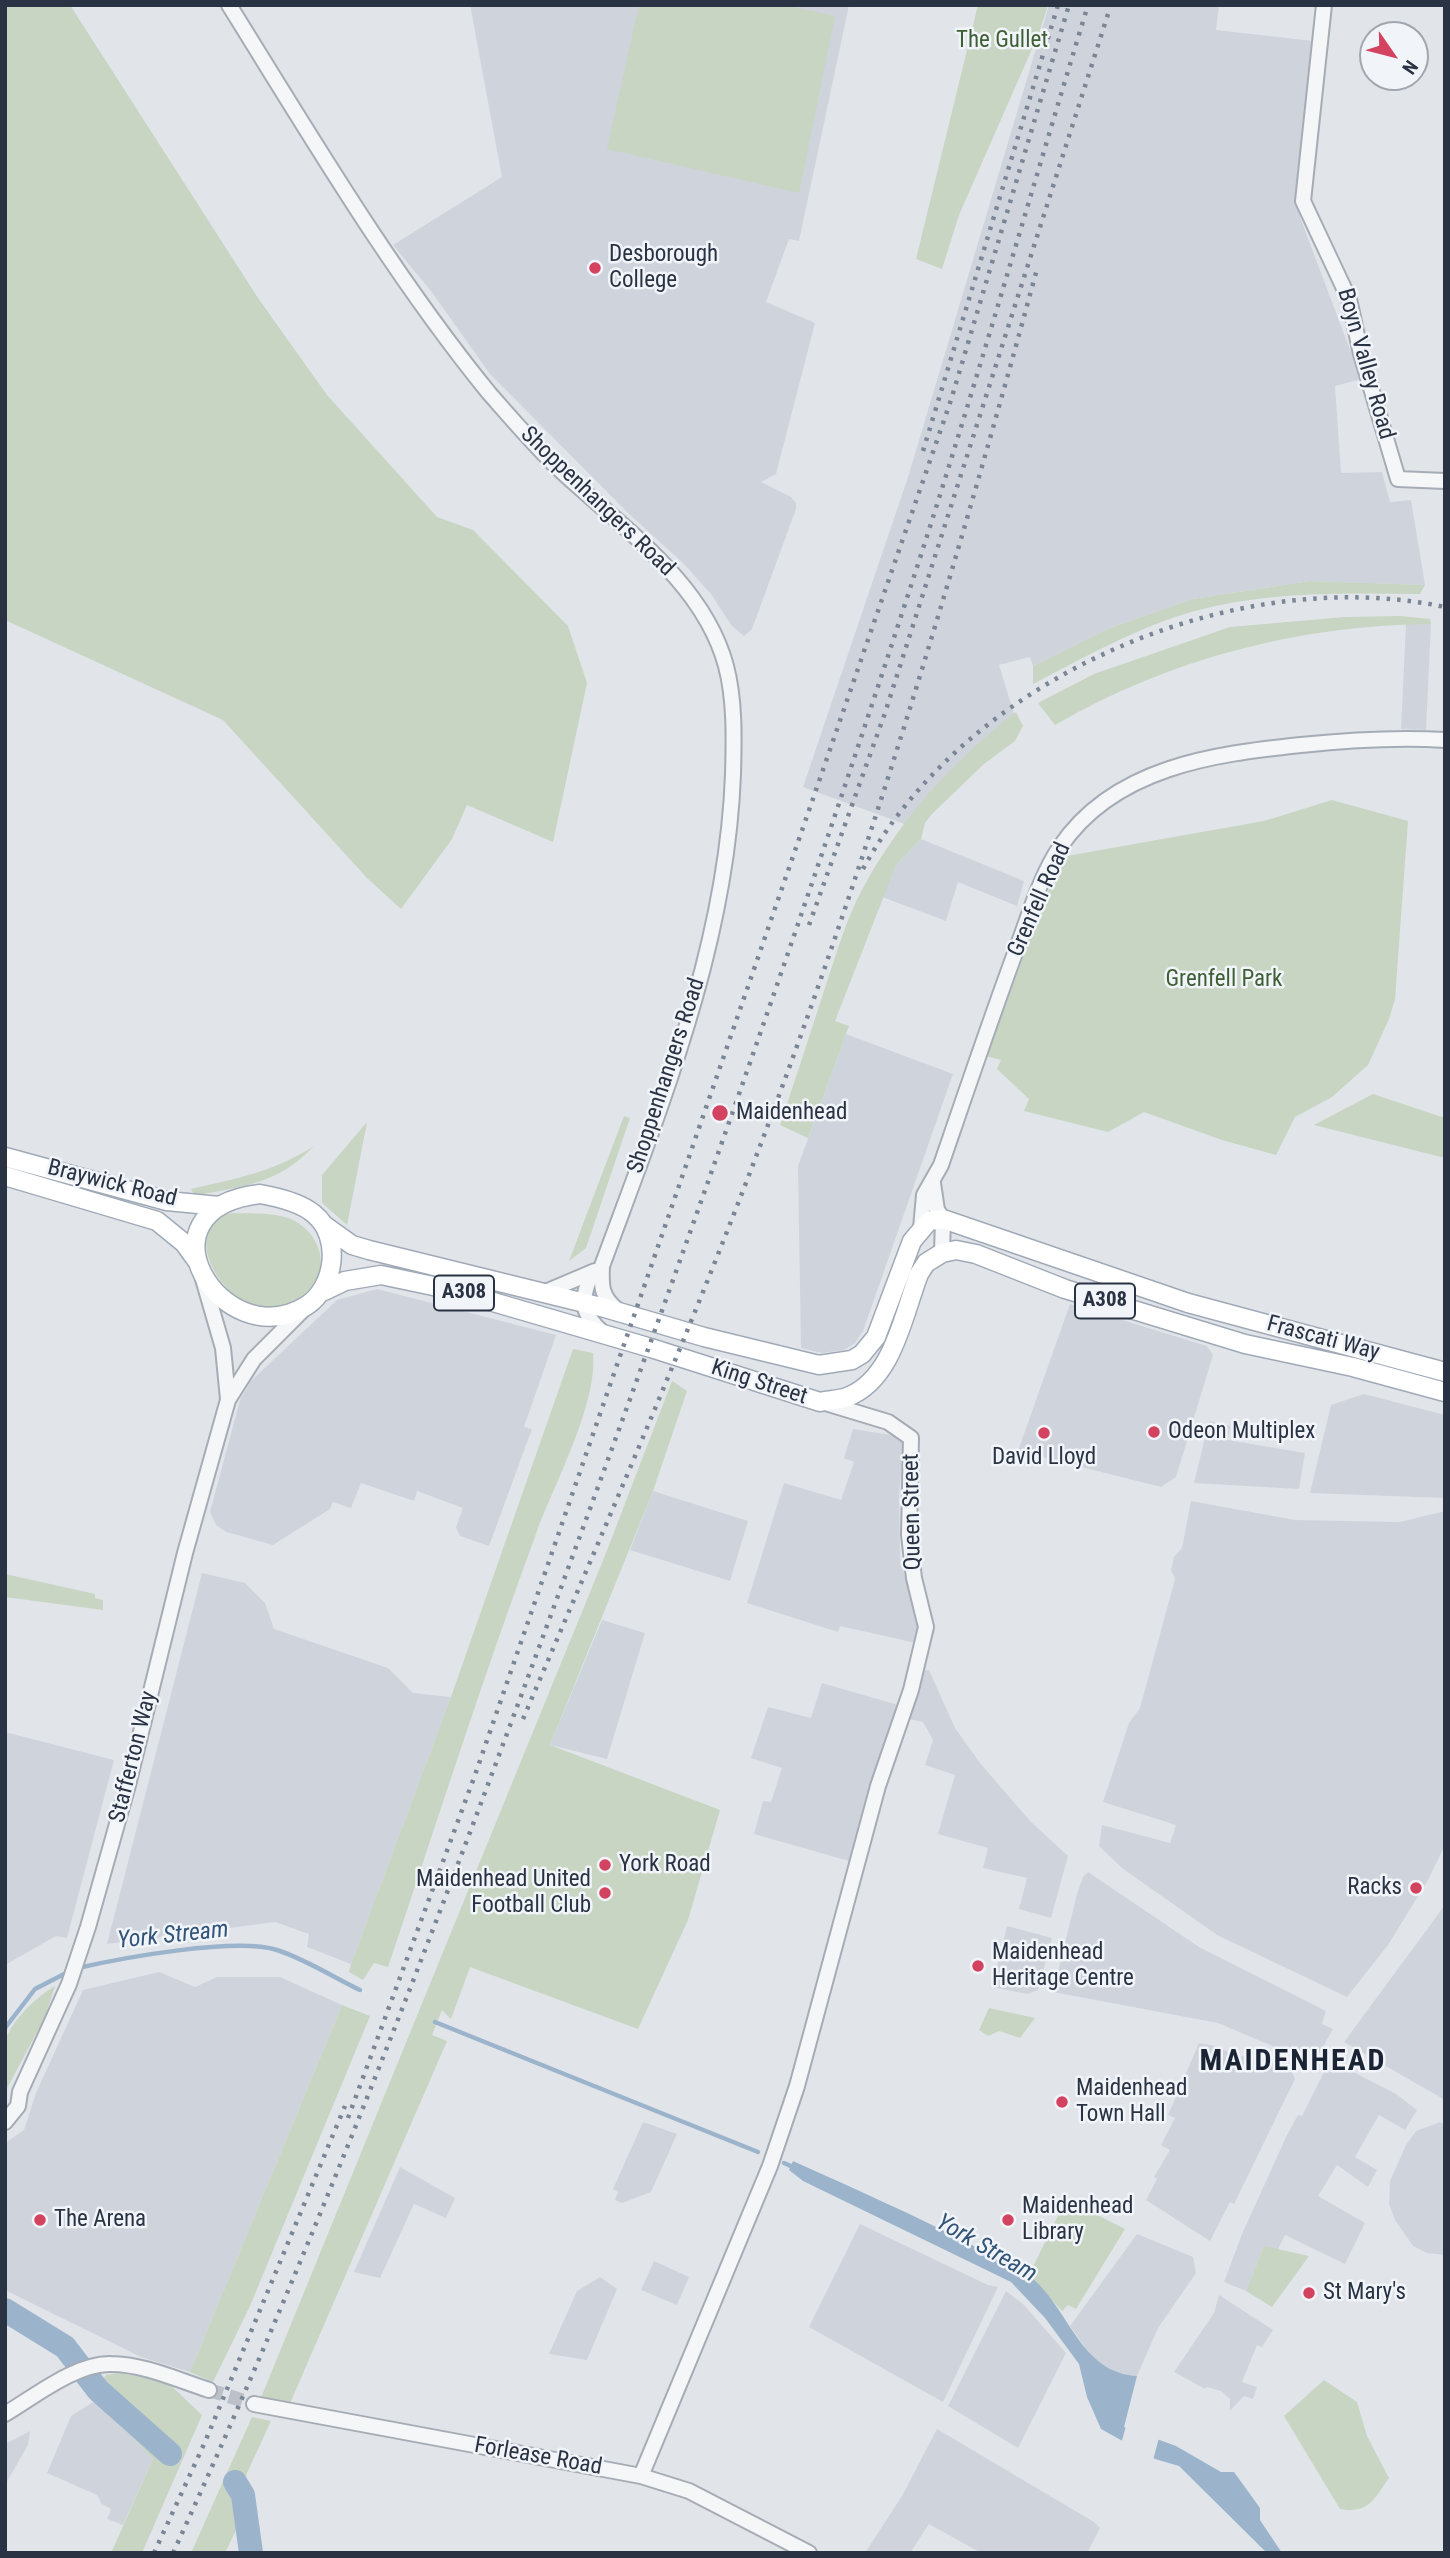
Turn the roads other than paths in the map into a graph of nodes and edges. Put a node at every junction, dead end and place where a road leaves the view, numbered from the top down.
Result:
1 (229, 5) edge
2 (1324, 5) edge
3 (1445, 481) edge
4 (1445, 740) edge
5 (5, 1157) edge
6 (5, 1176) edge
7 (933, 1183) junction
8 (219, 1206) junction
9 (943, 1219) junction
10 (324, 1225) junction
11 (921, 1228) junction
12 (942, 1252) junction
13 (200, 1269) junction
14 (597, 1269) junction
15 (324, 1291) junction
16 (540, 1294) junction
17 (584, 1303) junction
18 (309, 1304) junction
19 (620, 1312) junction
20 (604, 1333) junction
21 (862, 1354) joint
22 (1445, 1372) edge
23 (1445, 1392) edge
24 (228, 1400) junction
25 (820, 1402) junction
26 (911, 1438) joint
27 (5, 2122) edge
28 (209, 2390) tunnel mouth
29 (254, 2403) tunnel mouth
30 (5, 2414) edge
31 (641, 2476) junction
32 (809, 2553) edge

1 - 14 street, Shoppenhangers Road
2 - 3 street, Boyn Valley Road
4 - 7 street, Grenfell Road
5 - 8 main road, Braywick Road / A308
6 - 13 main road, Braywick Road / A308
7 - 9 street
7 - 11 street, Grenfell Road
8 - 10 main road, A308
8 - 13 main road
9 - 11 main road
9 - 12 street
9 - 22 main road, Frascati Way / A308
10 - 15 main road
10 - 16 main road, A308
11 - 21 main road, Grenfell Road / A308
12 - 23 main road, Frascati Way / A308
12 - 25 main road
13 - 18 main road, A308
13 - 24 street, Stafferton Way
14 - 16 street
14 - 17 street, Shoppenhangers Road
14 - 19 street, Shoppenhangers Road
15 - 18 main road, A308
15 - 20 main road, A308
16 - 17 main road, A308
17 - 19 main road, A308
17 - 20 street
18 - 24 street, Stafferton Way
19 - 21 main road, King Street / A308
20 - 25 main road, King Street / A308
24 - 27 street, Stafferton Way
25 - 26 street, King Street
26 - 31 street, Queen Street
28 - 30 street
29 - 31 street, Forlease Road
31 - 32 street, Forlease Road

